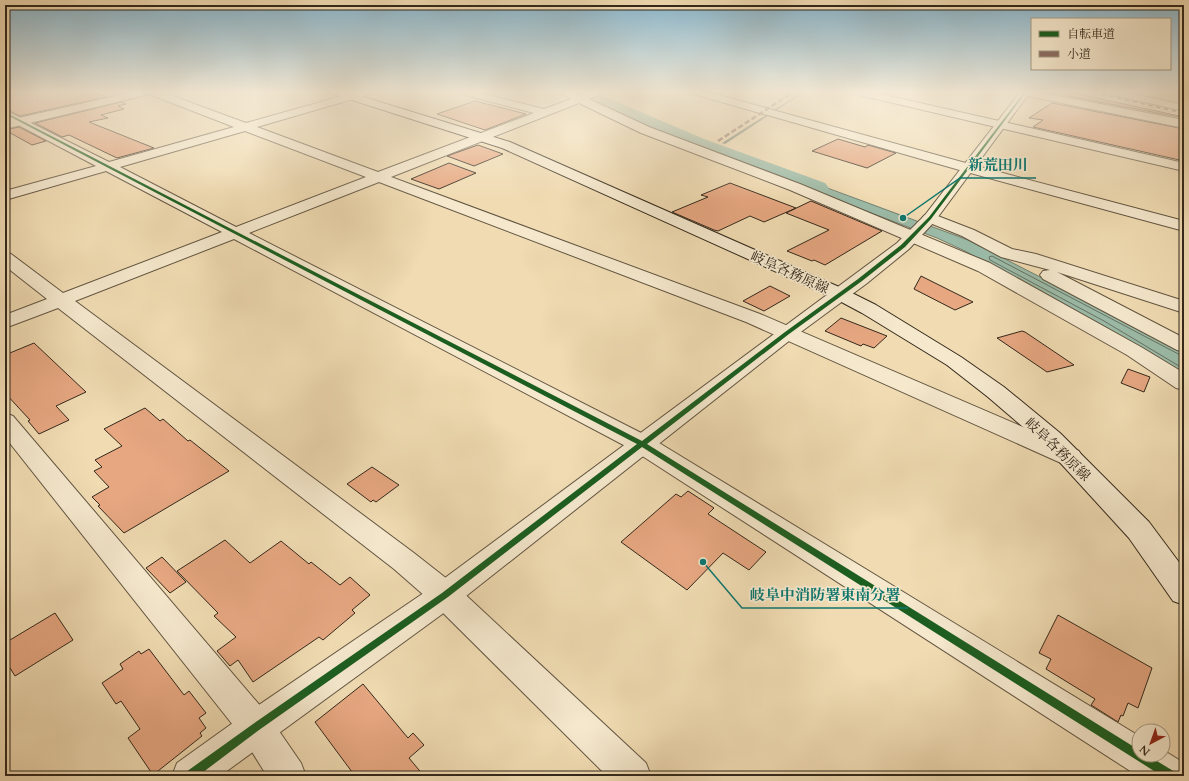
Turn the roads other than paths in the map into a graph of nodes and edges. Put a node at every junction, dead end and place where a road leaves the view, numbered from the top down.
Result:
1 (32, 127) edge
2 (243, 127) edge
3 (246, 127) edge
4 (452, 127) edge
5 (506, 127) edge
6 (639, 127) edge
7 (824, 127) edge
8 (998, 127) edge
9 (1011, 127) edge
10 (483, 137) junction
11 (107, 167) junction
12 (1184, 167) edge
13 (968, 168) junction
14 (379, 177) junction
15 (5, 196) edge
16 (929, 219) junction
17 (1184, 226) edge
18 (235, 233) junction
19 (915, 234) junction
20 (1007, 253) junction
21 (5, 258) edge
22 (840, 294) junction
23 (60, 300) junction
24 (1184, 307) edge
25 (5, 322) edge
26 (787, 333) junction
27 (1184, 346) edge
28 (1184, 383) edge
29 (5, 421) edge
30 (642, 444) junction
31 (1070, 457) junction
32 (1184, 592) edge
33 (445, 595) junction
34 (256, 727) junction
35 (190, 776) edge
36 (288, 776) edge
37 (633, 776) edge
38 (1171, 776) edge

1 - 11 street
2 - 11 street
3 - 14 street
4 - 10 street, 岐阜各務原線
5 - 10 street
6 - 19 street
7 - 13 street
8 - 13 street
9 - 12 street
10 - 14 street
10 - 22 street, 岐阜各務原線
11 - 15 street
11 - 18 street
13 - 16 street
13 - 17 street
14 - 18 street
14 - 26 street
16 - 19 street
16 - 20 street
18 - 23 street
18 - 30 street
19 - 22 street
19 - 28 street
20 - 24 street
20 - 27 street
21 - 23 street
22 - 26 street
22 - 31 street, 岐阜各務原線
23 - 25 street
23 - 33 street
26 - 30 street
26 - 31 street
29 - 34 street
30 - 33 street
30 - 38 street
31 - 32 street, 岐阜各務原線
33 - 34 street
33 - 37 street
34 - 35 street
34 - 36 street

